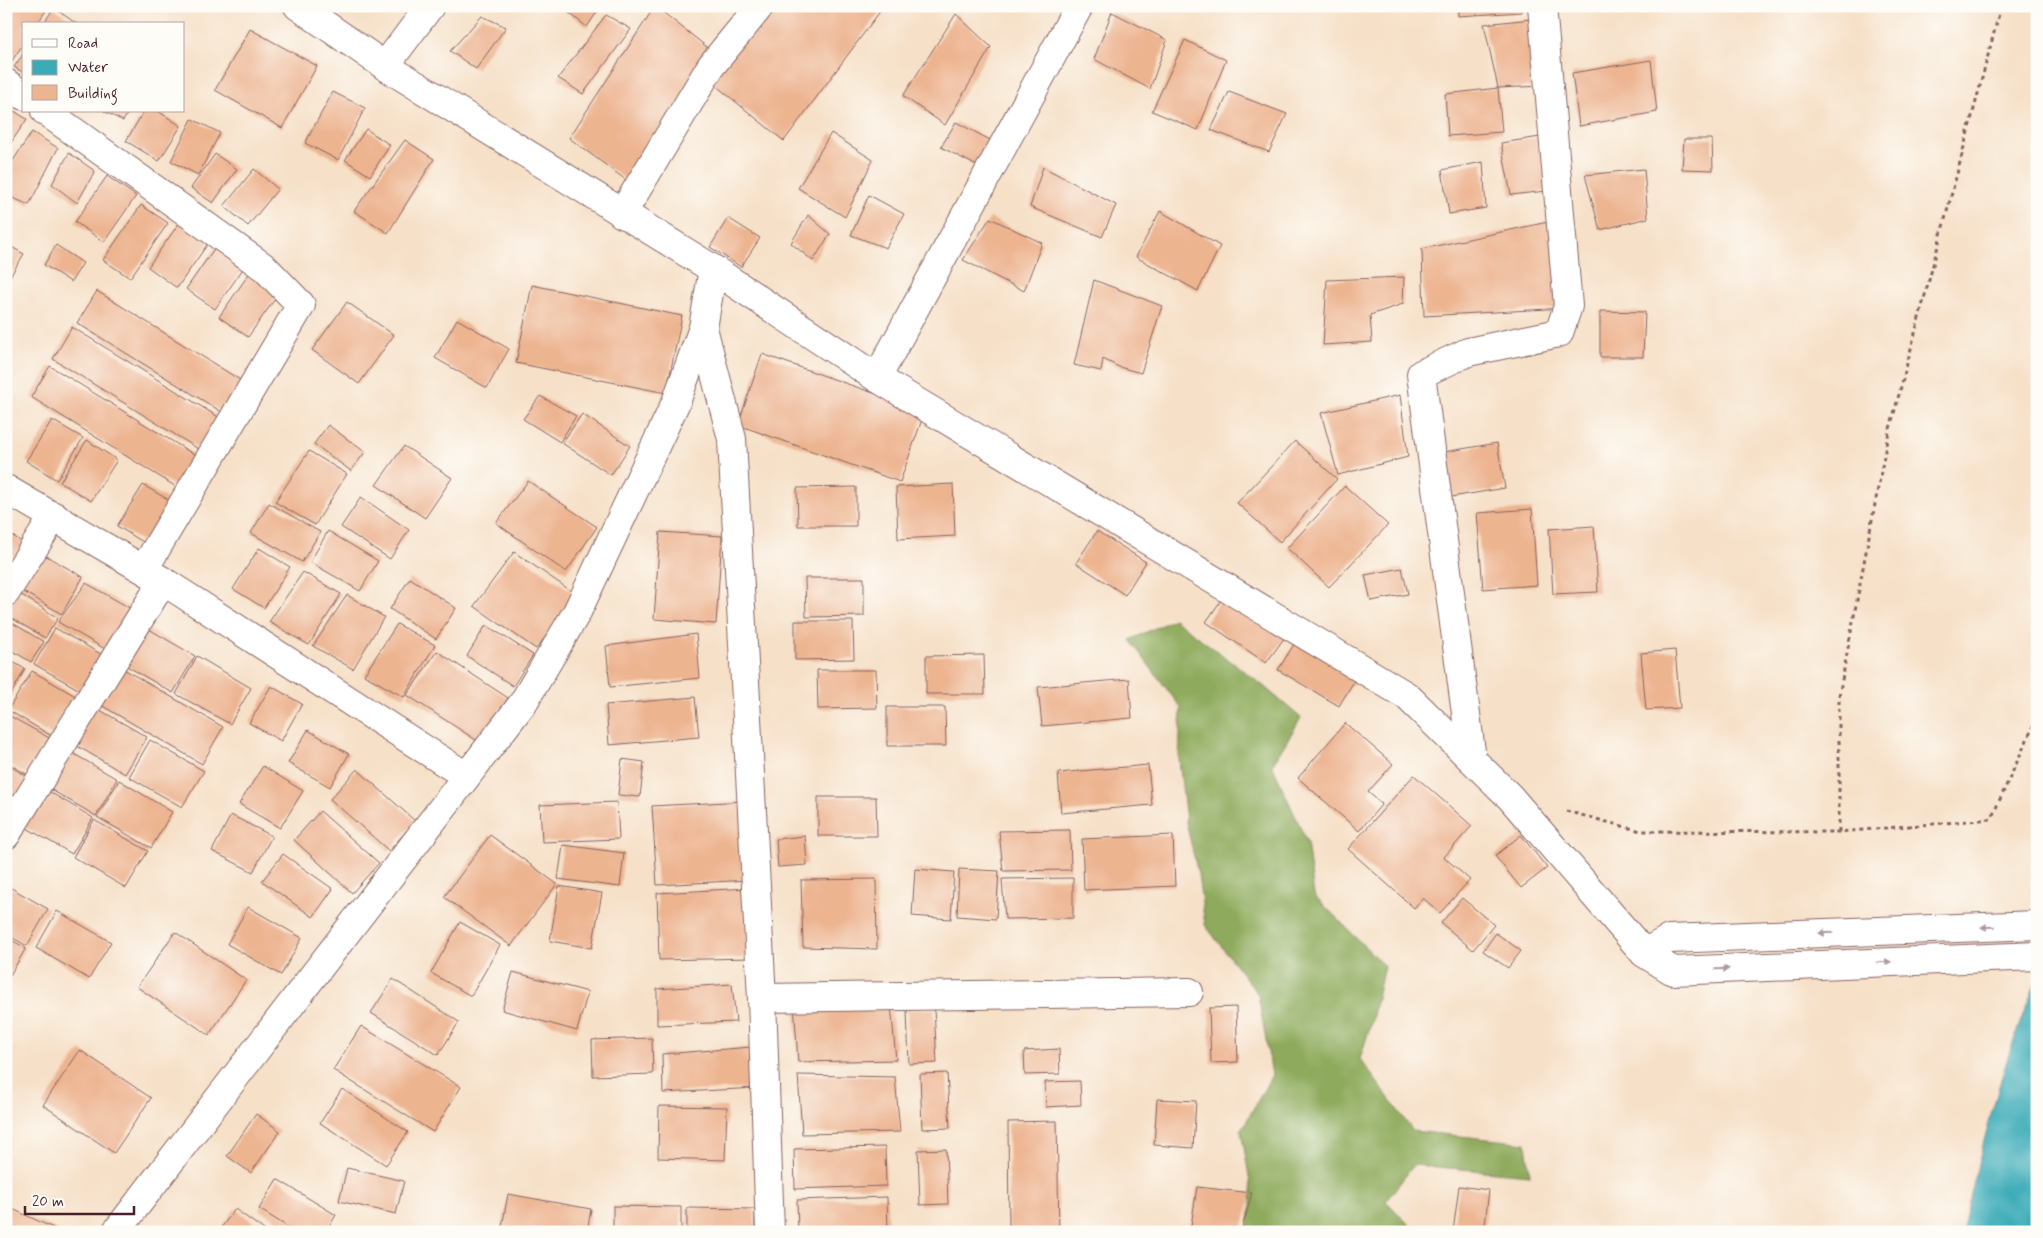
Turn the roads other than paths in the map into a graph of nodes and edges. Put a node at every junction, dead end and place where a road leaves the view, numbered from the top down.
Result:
1 (298, 6) edge
2 (430, 6) edge
3 (760, 6) edge
4 (1079, 6) edge
5 (1542, 6) edge
6 (385, 66) junction
7 (6, 83) edge
8 (22, 95) edge
9 (46, 112) edge
10 (622, 214) junction
11 (713, 269) junction
12 (703, 328) junction
13 (877, 378) junction
14 (6, 489) edge
15 (54, 516) junction
16 (153, 575) junction
17 (6, 592) edge
18 (1472, 759) junction
19 (466, 776) junction
20 (6, 835) edge
21 (2037, 925) edge
22 (1644, 954) junction
23 (2037, 956) edge
24 (1189, 992) dead end
25 (762, 998) junction
26 (116, 1232) edge
27 (770, 1232) edge

1 - 6 street
2 - 6 street
3 - 10 street
4 - 13 street
5 - 18 street
6 - 10 street
7 - 8 street
9 - 16 street
10 - 11 street
11 - 12 street
11 - 13 street
12 - 19 street
12 - 25 street
13 - 18 street
14 - 15 street
15 - 16 street
15 - 17 street
16 - 19 street
16 - 20 street
18 - 22 street
19 - 26 street
21 -> 22 street
22 -> 23 street
24 - 25 street
25 - 27 street

